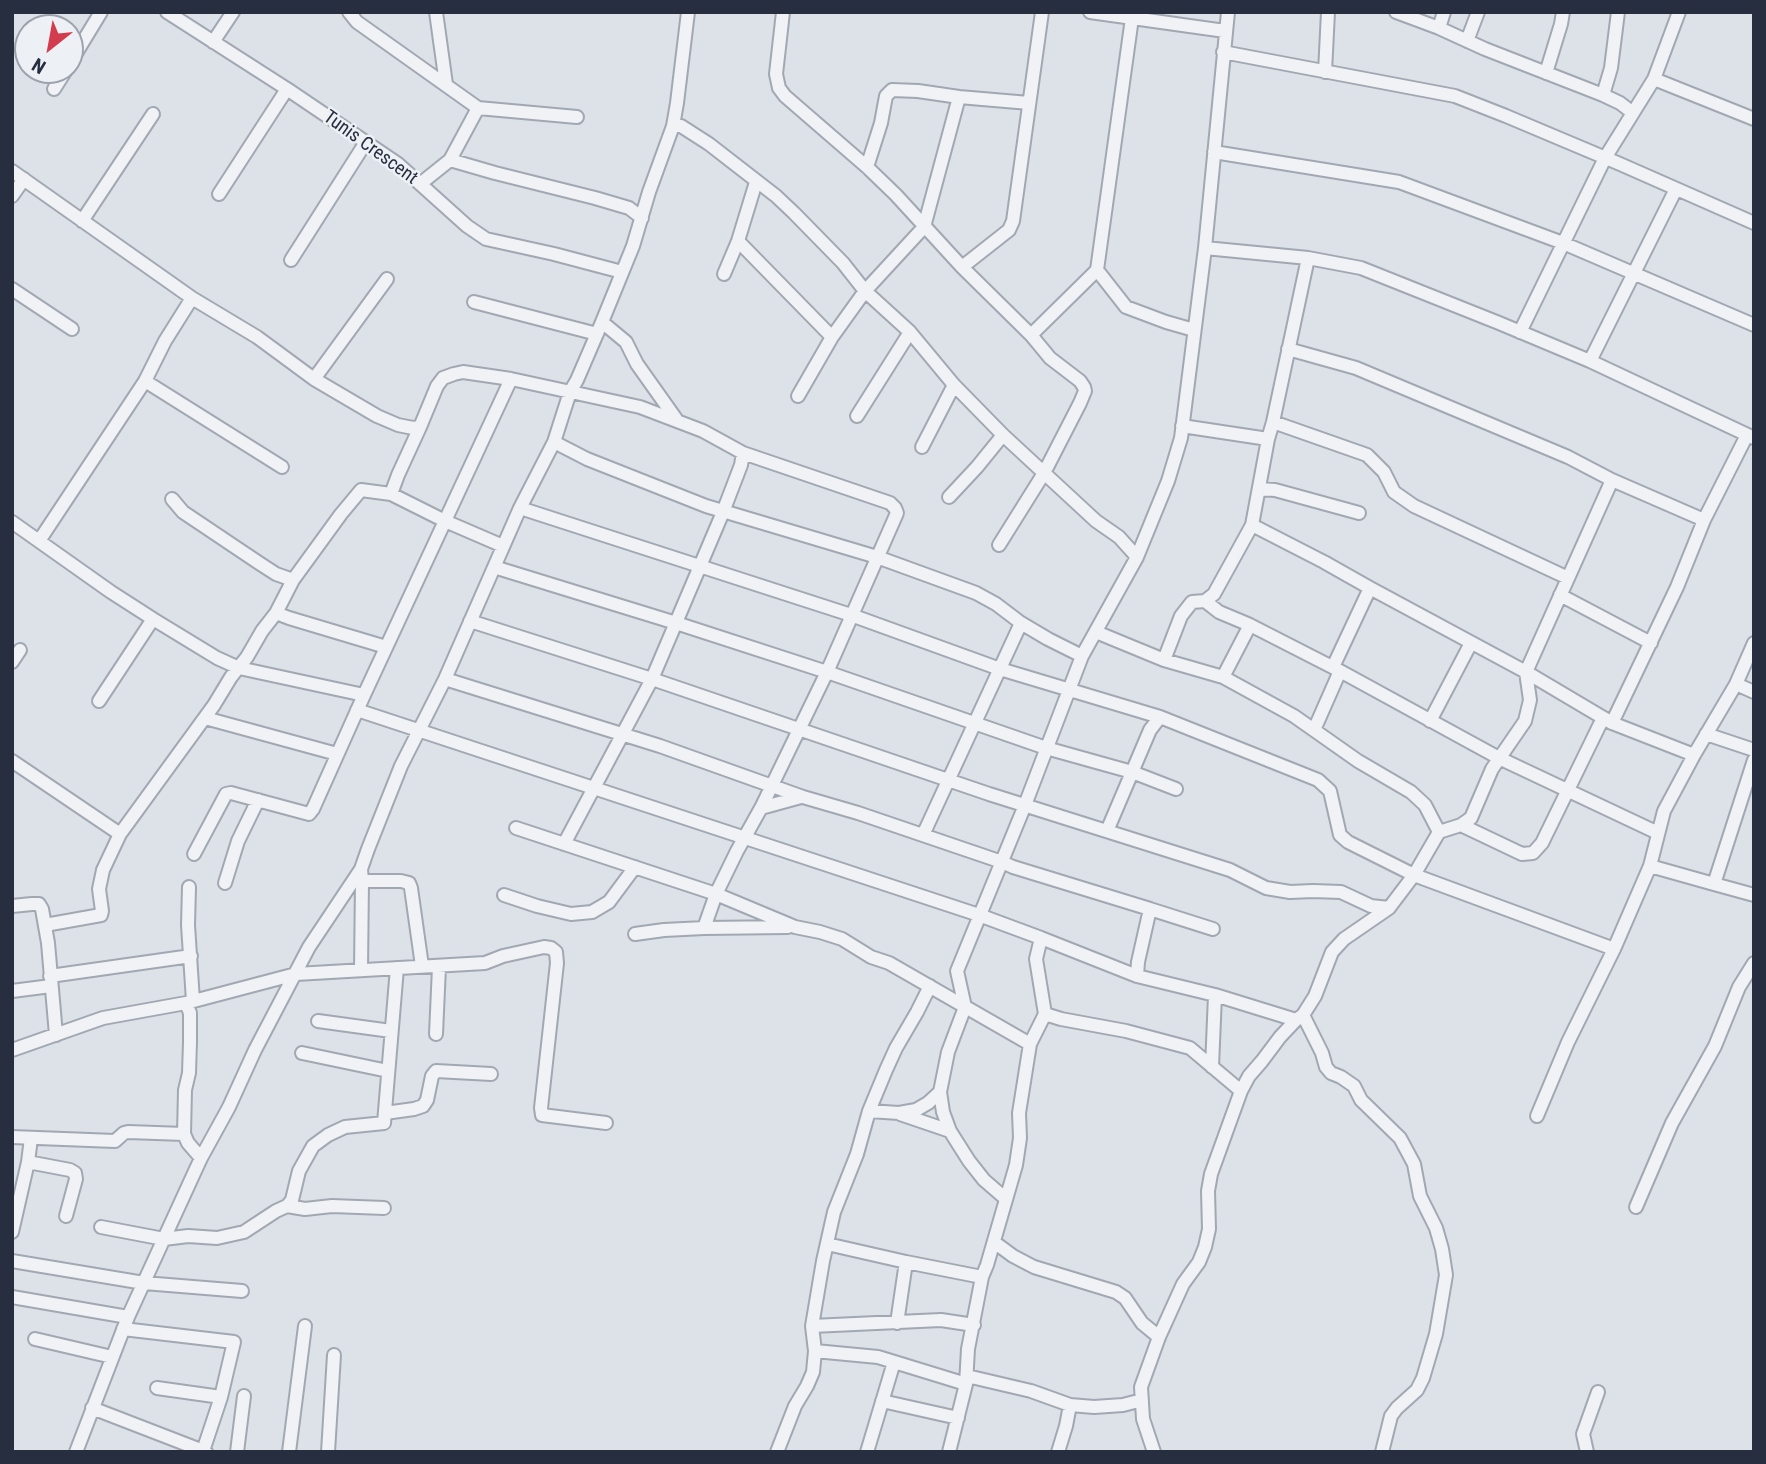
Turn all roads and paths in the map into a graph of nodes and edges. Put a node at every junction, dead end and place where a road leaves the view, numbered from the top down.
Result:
1 (101, 12) edge
2 (167, 12) edge
3 (233, 12) edge
4 (349, 12) edge
5 (436, 12) edge
6 (688, 12) edge
7 (783, 12) edge
8 (1042, 12) edge
9 (1090, 12) edge
10 (1227, 12) edge
11 (1328, 12) edge
12 (1397, 12) edge
13 (1444, 12) edge
14 (1478, 12) edge
15 (1563, 12) edge
16 (1618, 12) edge
17 (1679, 12) edge
18 (1132, 18) junction
19 (1439, 28) junction
20 (1226, 30) junction
21 (84, 40) edge
22 (213, 41) junction
23 (1467, 41) junction
24 (1223, 52) junction
25 (1325, 72) junction
26 (1546, 73) junction
27 (1654, 79) junction
28 (57, 84) edge
29 (446, 84) junction
30 (54, 89) dead end
31 (287, 89) junction
32 (1603, 95) junction
33 (960, 97) junction
34 (1029, 103) junction
35 (478, 108) junction
36 (1633, 113) junction
37 (153, 114) dead end
38 (577, 117) dead end
39 (1754, 120) edge
40 (673, 126) junction
41 (366, 142) junction
42 (1214, 152) junction
43 (1605, 158) junction
44 (450, 160) junction
45 (867, 167) junction
46 (12, 171) edge
47 (24, 179) junction
48 (756, 182) junction
49 (420, 184) junction
50 (1676, 189) junction
51 (219, 194) dead end
52 (12, 196) edge
53 (644, 214) junction
54 (82, 221) junction
55 (1754, 223) edge
56 (924, 227) junction
57 (738, 241) junction
58 (1563, 243) junction
59 (1205, 248) junction
60 (1308, 258) junction
61 (291, 260) dead end
62 (962, 267) junction
63 (1097, 271) junction
64 (622, 272) junction
65 (724, 274) dead end
66 (1634, 274) junction
67 (387, 279) dead end
68 (12, 289) edge
69 (865, 291) junction
70 (192, 298) junction
71 (474, 302) dead end
72 (1754, 325) edge
73 (599, 328) junction
74 (72, 329) dead end
75 (1194, 330) junction
76 (910, 332) junction
77 (1520, 332) junction
78 (1031, 335) junction
79 (832, 337) junction
80 (1288, 349) junction
81 (1590, 361) junction
82 (314, 379) junction
83 (511, 379) junction
84 (145, 380) junction
85 (954, 385) junction
86 (570, 392) junction
87 (798, 396) dead end
88 (857, 416) dead end
89 (676, 420) junction
90 (1273, 422) junction
91 (1182, 426) junction
92 (420, 427) junction
93 (1003, 435) junction
94 (1750, 437) edge
95 (1268, 439) junction
96 (554, 442) junction
97 (922, 446) dead end
98 (743, 453) junction
99 (282, 467) dead end
100 (1044, 473) junction
101 (1612, 480) junction
102 (1259, 489) junction
103 (391, 495) junction
104 (949, 497) dead end
105 (172, 499) dead end
106 (520, 508) junction
107 (723, 512) junction
108 (1359, 513) dead end
109 (1704, 520) junction
110 (445, 521) junction
111 (12, 522) edge
112 (1252, 525) junction
113 (38, 541) junction
114 (999, 545) dead end
115 (503, 546) junction
116 (877, 557) junction
117 (1137, 557) junction
118 (700, 566) junction
119 (494, 567) junction
120 (1568, 578) junction
121 (293, 580) junction
122 (1370, 588) junction
123 (1560, 595) junction
124 (1205, 601) junction
125 (276, 613) junction
126 (851, 615) junction
127 (153, 619) junction
128 (470, 621) junction
129 (676, 623) junction
130 (1021, 623) junction
131 (1250, 625) junction
132 (1096, 632) junction
133 (1471, 643) junction
134 (1651, 643) junction
135 (1754, 643) edge
136 (386, 647) junction
137 (20, 650) dead end
138 (1085, 650) junction
139 (1164, 660) junction
140 (12, 662) edge
141 (239, 668) junction
142 (1000, 669) junction
143 (1336, 669) junction
144 (827, 671) junction
145 (1526, 671) junction
146 (1223, 677) junction
147 (652, 678) junction
148 (444, 679) junction
149 (1735, 684) junction
150 (1070, 690) junction
151 (1754, 692) edge
152 (364, 695) junction
153 (99, 701) dead end
154 (357, 710) junction
155 (1160, 717) junction
156 (205, 718) junction
157 (1607, 720) junction
158 (1430, 721) junction
159 (975, 724) junction
160 (799, 729) junction
161 (418, 730) junction
162 (1314, 730) junction
163 (622, 733) junction
164 (1706, 734) junction
165 (1046, 748) junction
166 (1754, 750) edge
167 (337, 754) junction
168 (1694, 755) junction
169 (1499, 758) junction
170 (1754, 760) edge
171 (12, 761) edge
172 (1132, 772) junction
173 (948, 780) junction
174 (771, 786) junction
175 (595, 788) junction
176 (1176, 789) dead end
177 (1568, 789) junction
178 (803, 797) junction
179 (258, 800) junction
180 (1025, 805) junction
181 (761, 808) junction
182 (1461, 825) junction
183 (516, 828) dead end
184 (1107, 831) junction
185 (1439, 832) junction
186 (1658, 833) junction
187 (120, 834) junction
188 (923, 835) junction
189 (745, 837) junction
190 (564, 844) junction
191 (194, 854) dead end
192 (1002, 862) junction
193 (1650, 866) junction
194 (635, 867) junction
195 (362, 875) junction
196 (1414, 875) junction
197 (225, 883) dead end
198 (1714, 884) junction
199 (189, 887) dead end
200 (716, 894) junction
201 (504, 895) dead end
202 (1754, 895) edge
203 (12, 906) edge
204 (1390, 908) junction
205 (1150, 909) junction
206 (979, 915) junction
207 (45, 925) junction
208 (795, 927) junction
209 (704, 928) junction
210 (1213, 929) dead end
211 (635, 934) dead end
212 (1041, 938) junction
213 (1614, 949) junction
214 (191, 956) junction
215 (1754, 963) edge
216 (422, 966) junction
217 (439, 967) junction
218 (397, 968) junction
219 (361, 970) junction
220 (296, 974) junction
221 (1138, 976) junction
222 (51, 981) junction
223 (930, 986) junction
224 (12, 991) edge
225 (1215, 995) junction
226 (190, 1002) junction
227 (965, 1007) junction
228 (1045, 1014) junction
229 (1299, 1017) junction
230 (318, 1021) dead end
231 (391, 1031) junction
232 (436, 1034) dead end
233 (56, 1035) junction
234 (1030, 1044) junction
235 (12, 1050) edge
236 (302, 1053) dead end
237 (1212, 1067) junction
238 (387, 1071) junction
239 (491, 1074) dead end
240 (1241, 1091) junction
241 (940, 1092) junction
242 (869, 1111) junction
243 (385, 1113) junction
244 (899, 1114) junction
245 (1537, 1116) dead end
246 (606, 1123) dead end
247 (950, 1131) junction
248 (184, 1134) junction
249 (12, 1137) edge
250 (31, 1138) junction
251 (201, 1158) junction
252 (28, 1162) junction
253 (1006, 1199) junction
254 (287, 1206) junction
255 (1636, 1207) dead end
256 (384, 1208) dead end
257 (66, 1216) dead end
258 (101, 1227) dead end
259 (12, 1232) edge
260 (164, 1239) junction
261 (994, 1242) junction
262 (827, 1244) junction
263 (12, 1261) edge
264 (906, 1262) junction
265 (982, 1277) junction
266 (144, 1283) junction
267 (242, 1291) dead end
268 (12, 1297) edge
269 (126, 1323) junction
270 (897, 1323) junction
271 (974, 1325) junction
272 (305, 1326) dead end
273 (812, 1326) junction
274 (1159, 1337) junction
275 (35, 1339) dead end
276 (815, 1351) junction
277 (334, 1355) dead end
278 (112, 1357) junction
279 (894, 1362) junction
280 (967, 1380) junction
281 (157, 1388) dead end
282 (1598, 1392) dead end
283 (244, 1396) dead end
284 (221, 1397) junction
285 (1142, 1399) junction
286 (882, 1401) junction
287 (1070, 1405) junction
288 (92, 1408) junction
289 (958, 1418) junction
290 (80, 1451) edge
291 (204, 1451) edge
292 (237, 1452) edge
293 (289, 1452) edge
294 (328, 1452) edge
295 (777, 1452) edge
296 (867, 1452) edge
297 (949, 1452) edge
298 (1058, 1452) edge
299 (1154, 1452) edge
300 (1382, 1452) edge
301 (1587, 1452) edge

1 - 21 street
2 - 22 street, Tunis Crescent
3 - 22 street
4 - 29 street
5 - 29 street
6 - 40 street
7 - 45 street
8 - 34 street
9 - 18 street
10 - 20 street
11 - 25 street
12 - 19 street
13 - 19 street
14 - 23 street
15 - 26 street
16 - 32 street
17 - 27 street
18 - 20 street
18 - 63 street
19 - 23 street
20 - 24 street
22 - 31 street, Tunis Crescent
23 - 26 street
24 - 25 street
24 - 42 street
25 - 43 street
26 - 32 street
27 - 36 street
27 - 39 street
28 - 30 street
29 - 35 street
31 - 41 street, Tunis Crescent
31 - 51 street
32 - 36 street
33 - 34 street
33 - 45 street
33 - 56 street
34 - 62 street
35 - 38 street
35 - 44 street
36 - 43 street
37 - 54 street
40 - 48 street
40 - 53 street
41 - 49 street, Tunis Crescent
41 - 61 street
42 - 58 street
42 - 59 street
43 - 50 street
43 - 58 street
44 - 49 street
44 - 53 street
45 - 56 street
46 - 47 street
47 - 52 street
47 - 54 street
48 - 57 street
48 - 69 street
49 - 64 street, Tunis Crescent
50 - 55 street
50 - 66 street
53 - 64 street
54 - 70 street
56 - 62 street
56 - 69 street
57 - 65 street
57 - 79 street
58 - 66 street
58 - 77 street
59 - 60 street
59 - 75 street
60 - 77 street
60 - 80 street
62 - 78 street
63 - 75 street
63 - 78 street
64 - 73 street
66 - 72 street
66 - 81 street
67 - 82 street
68 - 74 street
69 - 76 street
69 - 79 street
70 - 82 street
70 - 84 street
71 - 73 street
73 - 86 street
73 - 89 street
75 - 91 street
76 - 85 street
76 - 88 street
77 - 81 street
78 - 100 street
79 - 87 street
80 - 90 street
80 - 101 street
81 - 94 street
82 - 92 street
83 - 86 street
83 - 92 street
83 - 110 street
84 - 99 street
84 - 113 street
85 - 93 street
85 - 97 street
86 - 89 street
86 - 96 street
89 - 98 street
90 - 95 street
90 - 120 street
91 - 95 street
91 - 117 street
92 - 103 street
93 - 100 street
93 - 104 street
94 - 109 street
95 - 102 street
96 - 106 street
96 - 107 street
98 - 107 street
98 - 116 street
100 - 114 street
100 - 117 street
101 - 109 street
101 - 120 street
102 - 108 street
102 - 112 street
103 - 110 street
103 - 121 street
105 - 121 street
106 - 115 street
106 - 118 street
107 - 116 street
107 - 118 street
109 - 134 street
110 - 115 street
110 - 136 street
111 - 113 street
112 - 122 street
112 - 124 street
113 - 127 street
115 - 119 street
116 - 126 street
116 - 130 street
117 - 132 street
118 - 126 street
118 - 129 street
119 - 128 street
119 - 129 street
120 - 123 street
121 - 125 street
122 - 133 street
122 - 143 street
123 - 134 street
123 - 145 street
124 - 131 street
124 - 139 street
125 - 136 street
125 - 141 street
126 - 142 street
126 - 144 street
127 - 141 street
127 - 153 street
128 - 147 street
128 - 148 street
129 - 144 street
129 - 147 street
130 - 138 street
130 - 142 street
131 - 143 street
131 - 146 street
132 - 138 street
132 - 139 street
133 - 145 street
133 - 158 street
134 - 157 street
135 - 149 street
136 - 152 street
137 - 140 street
138 - 150 street
139 - 146 street
141 - 152 street
141 - 156 street
142 - 150 street
142 - 159 street
143 - 158 street
143 - 162 street
144 - 159 street
144 - 160 street
145 - 157 street
145 - 169 street
146 - 162 street
147 - 160 street
147 - 163 street
148 - 161 street
148 - 163 street
149 - 151 street
149 - 164 street
150 - 155 street
150 - 165 street
152 - 154 street
154 - 161 street
154 - 167 street
155 - 172 street
155 - 196 street
156 - 167 street
156 - 187 street
157 - 168 street
157 - 177 street
158 - 169 street
159 - 165 street
159 - 173 street
160 - 173 street
160 - 174 street
161 - 175 street
161 - 195 street
162 - 185 street
163 - 174 street
163 - 175 street
164 - 166 street
164 - 168 street
165 - 172 street
165 - 180 street
167 - 179 street
168 - 186 street
169 - 177 street
169 - 182 street
170 - 198 street
171 - 187 street
172 - 176 street
172 - 184 street
173 - 180 street
173 - 188 street
174 - 178 street
174 - 181 street
175 - 189 street
175 - 190 street
177 - 182 street
177 - 186 street
178 - 181 street
178 - 188 street
179 - 191 street
179 - 197 street
180 - 184 street
180 - 192 street
181 - 189 street
182 - 185 street
183 - 190 street
184 - 204 street
185 - 196 street
186 - 193 street
187 - 207 street
188 - 192 street
189 - 200 street
189 - 206 street
190 - 194 street
192 - 205 street
192 - 206 street
193 - 198 street
193 - 213 street
194 - 200 street
194 - 201 street
195 - 216 street
195 - 219 street
195 - 220 street
196 - 204 street
196 - 213 street
198 - 202 street
199 - 214 street
200 - 208 street
200 - 209 street
203 - 207 street
204 - 229 street
205 - 210 street
205 - 221 street
206 - 212 street
206 - 227 street
207 - 222 street
208 - 209 street
208 - 223 street
209 - 211 street
212 - 221 street
212 - 228 street
213 - 245 street
214 - 222 street
214 - 226 street
215 - 255 street
216 - 217 street
216 - 218 street
217 - 232 street
217 - 246 street
218 - 219 street
218 - 231 street
219 - 220 street
220 - 226 street
220 - 251 street
221 - 225 street
222 - 224 street
222 - 233 street
223 - 227 street
223 - 242 street
225 - 229 street
225 - 237 street
226 - 233 street
226 - 248 street
227 - 234 street
227 - 241 street
228 - 234 street
228 - 237 street
229 - 240 street
229 - 300 street
230 - 231 street
231 - 238 street
233 - 235 street
234 - 253 street
236 - 238 street
237 - 240 street
238 - 243 street
239 - 243 street
240 - 274 street
241 - 244 street
241 - 247 street
242 - 244 street
242 - 262 street
243 - 254 street
244 - 247 street
247 - 253 street
248 - 250 street
248 - 251 street
249 - 250 street
250 - 252 street
251 - 260 street
252 - 257 street
252 - 259 street
253 - 261 street
254 - 256 street
254 - 260 street
258 - 260 street
260 - 266 street
261 - 265 street
261 - 274 street
262 - 264 street
262 - 273 street
263 - 266 street
264 - 265 street
264 - 270 street
265 - 271 street
266 - 267 street
266 - 269 street
268 - 269 street
269 - 278 street
269 - 284 street
270 - 271 street
270 - 273 street
271 - 280 street
272 - 293 street
273 - 276 street
274 - 285 street
275 - 278 street
276 - 279 street
276 - 295 street
277 - 294 street
278 - 288 street
279 - 280 street
279 - 286 street
280 - 287 street
280 - 289 street
281 - 284 street
282 - 301 street
283 - 292 street
284 - 291 street
285 - 287 street
285 - 299 street
286 - 289 street
286 - 296 street
287 - 298 street
288 - 290 street
288 - 291 street
289 - 297 street

